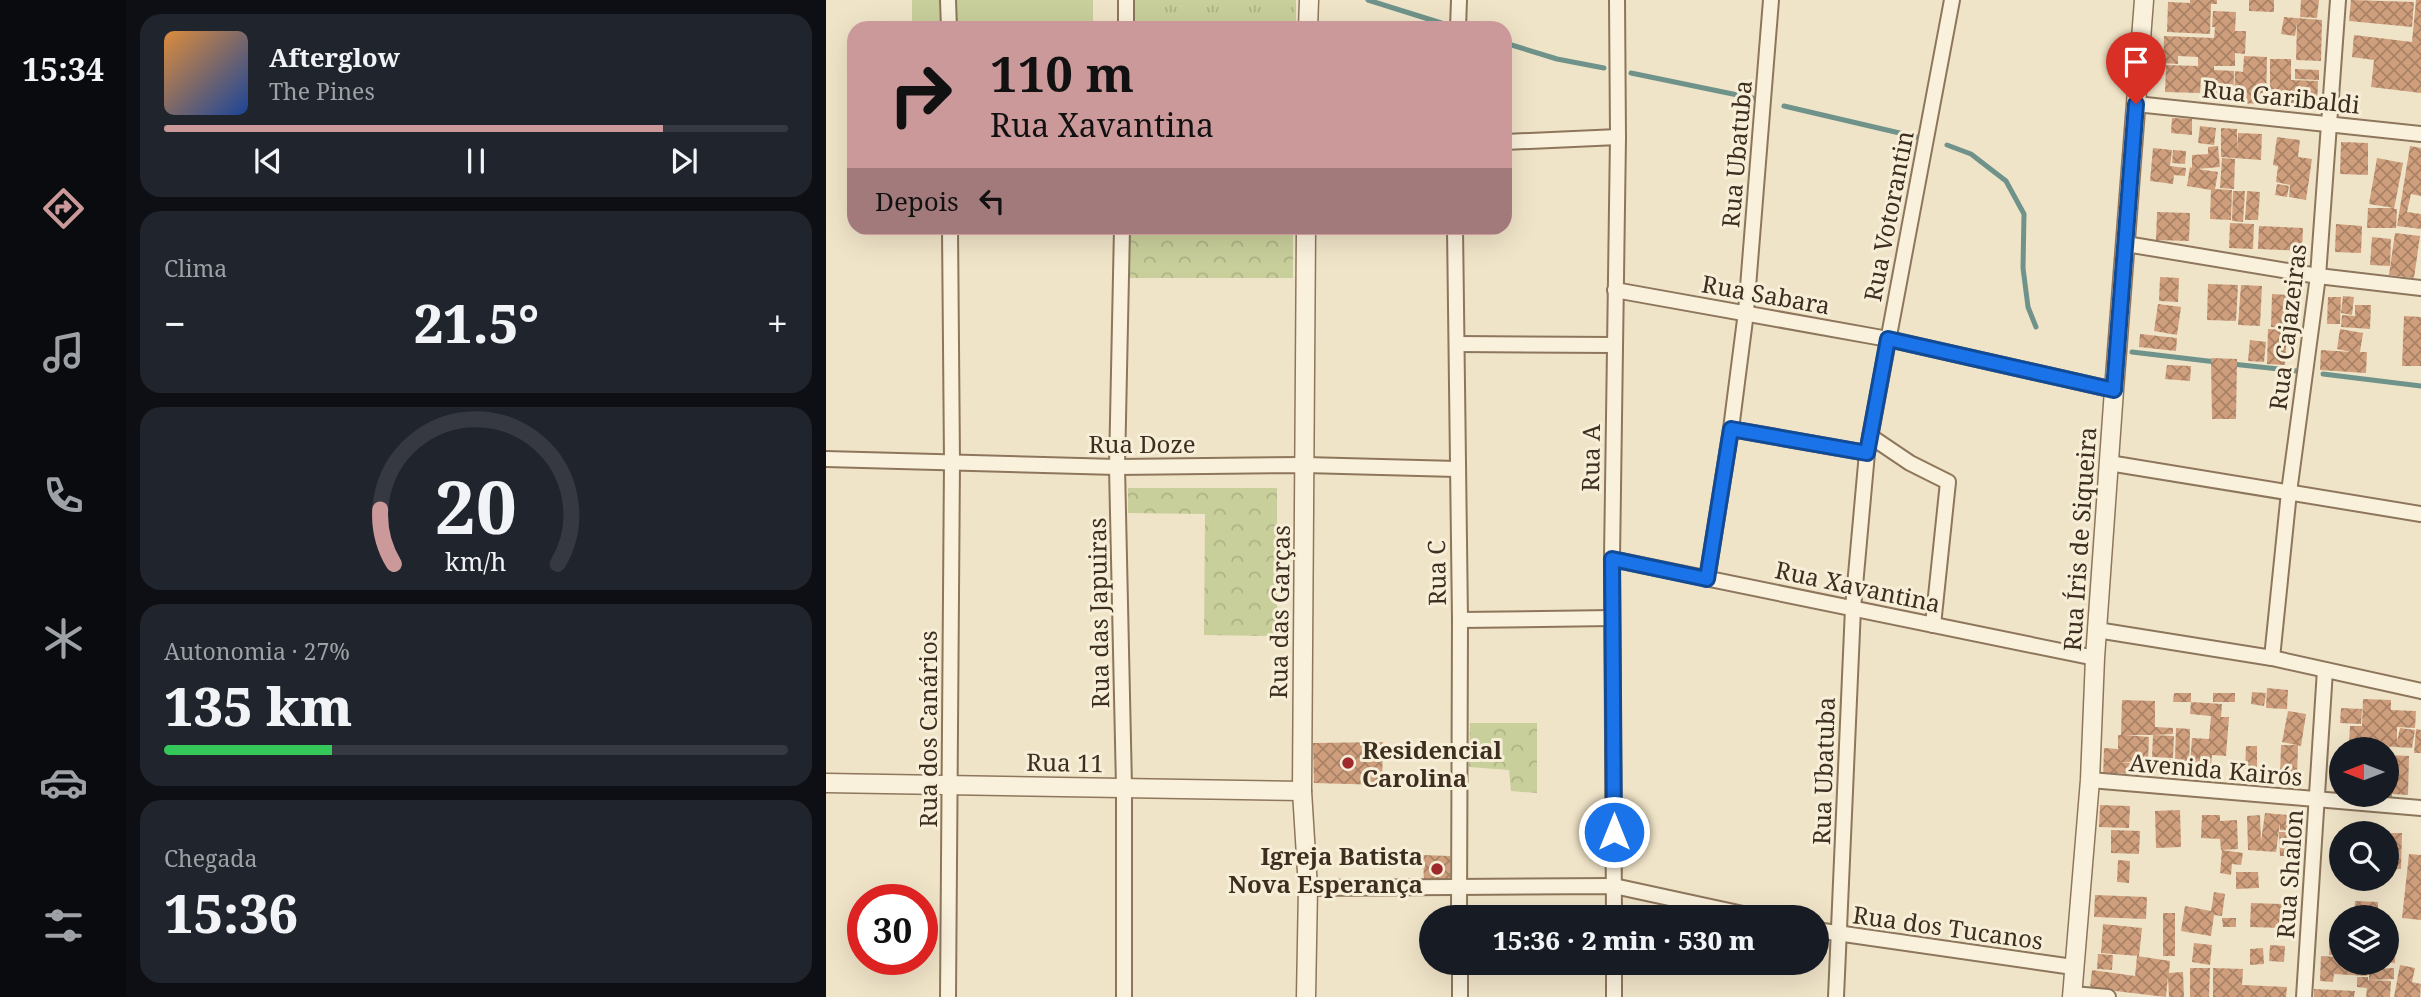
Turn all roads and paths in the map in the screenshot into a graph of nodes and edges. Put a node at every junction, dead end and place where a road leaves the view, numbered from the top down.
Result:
1 (948, 0) edge
2 (1126, 0) edge
3 (1309, 0) edge
4 (1459, 0) edge
5 (1617, 0) edge
6 (1771, 0) edge
7 (1952, 0) edge
8 (2144, 0) edge
9 (2338, 0) edge
10 (949, 21) edge
11 (1126, 21) edge
12 (1308, 21) edge
13 (1458, 21) edge
14 (2136, 104) junction
15 (2329, 124) junction
16 (2421, 134) edge
17 (1618, 137) junction
18 (1512, 142) edge
19 (950, 235) edge
20 (1122, 235) edge
21 (1306, 235) edge
22 (1455, 235) edge
23 (2126, 244) junction
24 (2318, 275) junction
25 (2421, 288) edge
26 (1615, 290) junction
27 (1746, 312) junction
28 (1888, 339) junction
29 (1457, 344) junction
30 (1614, 345) junction
31 (2114, 390) junction
32 (1731, 429) junction
33 (1870, 436) junction
34 (1867, 453) junction
35 (826, 459) edge
36 (951, 461) junction
37 (2109, 463) junction
38 (1305, 464) junction
39 (1117, 467) junction
40 (1457, 469) junction
41 (2289, 492) junction
42 (2421, 513) edge
43 (1612, 559) junction
44 (1707, 579) junction
45 (1853, 608) junction
46 (1612, 618) junction
47 (1460, 620) junction
48 (1933, 625) junction
49 (2097, 630) junction
50 (2095, 658) junction
51 (2272, 658) junction
52 (2325, 670) junction
53 (2421, 691) edge
54 (2090, 780) junction
55 (826, 783) edge
56 (949, 783) junction
57 (1124, 788) junction
58 (1302, 791) junction
59 (2317, 801) junction
60 (2421, 808) edge
61 (1459, 886) junction
62 (1614, 886) junction
63 (1308, 888) junction
64 (1459, 905) edge
65 (1614, 905) edge
66 (1702, 905) edge
67 (1829, 932) edge
68 (1839, 934) junction
69 (2073, 967) junction
70 (1460, 975) edge
71 (1614, 975) edge
72 (2072, 995) edge
73 (948, 997) edge
74 (1124, 997) edge
75 (1306, 997) edge
76 (1460, 997) edge
77 (1614, 997) edge
78 (1836, 997) edge
79 (2108, 997) edge
80 (2304, 997) edge

1 - 10 street
2 - 11 street
3 - 12 street
4 - 13 street
5 - 17 street, Rua A
6 - 27 street, Rua Ubatuba
7 - 28 street, Rua Votorantin
8 - 14 street, Rua Íris de Siqueira
9 - 15 street, Rua Cajazeiras
14 - 15 street, Rua Garibaldi
14 - 23 street, Rua Íris de Siqueira
15 - 16 street, Rua Garibaldi
15 - 24 street, Rua Cajazeiras
17 - 18 street
17 - 26 street, Rua A
19 - 36 street, Rua dos Canários
20 - 39 street, Rua das Japuiras
21 - 38 street, Rua das Garças
22 - 29 street, Rua C
23 - 24 street
23 - 31 street, Rua Íris de Siqueira
24 - 25 street
24 - 41 street, Rua Cajazeiras
26 - 27 street, Rua Sabara
26 - 30 street, Rua A
27 - 28 street, Rua Sabara
27 - 32 street, Rua Ubatuba
28 - 31 street, Rua Sabara
28 - 33 street, Rua Votorantin
29 - 30 street
29 - 40 street, Rua C
30 - 43 street, Rua A
31 - 37 street, Rua Íris de Siqueira
32 - 34 street
32 - 44 street, Rua Ubatuba
33 - 34 street, Rua Votorantin
33 - 48 street
34 - 45 street, Rua Votorantin
35 - 36 street, Rua Doze
36 - 39 street, Rua Doze
36 - 56 street, Rua dos Canários
37 - 41 street
37 - 49 street, Rua Íris de Siqueira
38 - 39 street, Rua Doze
38 - 40 street, Rua Doze
38 - 58 street, Rua das Garças
39 - 57 street, Rua das Japuiras
40 - 47 street, Rua C
41 - 42 street
41 - 51 street, Rua Cajazeiras
43 - 44 street, Rua Xavantina
43 - 46 street, Rua A
44 - 45 street, Rua Xavantina
45 - 48 street, Rua Xavantina
45 - 68 street, Rua Ubatuba
46 - 47 street
46 - 62 street, Rua A
47 - 61 street, Rua C
48 - 50 street, Rua Xavantina
49 - 50 street, Rua Íris de Siqueira
49 - 51 street
50 - 54 street, Rua Íris de Siqueira
51 - 52 street
52 - 53 street
52 - 59 street, Rua Shalon
54 - 59 street, Avenida Kairós
54 - 69 street, Rua Íris de Siqueira
55 - 56 street, Rua 11
56 - 57 street, Rua 11
56 - 73 street, Rua dos Canários
57 - 58 street, Rua 11
57 - 74 street, Rua das Japuiras
58 - 63 street, Rua das Garças
59 - 60 street, Avenida Kairós
59 - 80 street, Rua Shalon
61 - 62 street
61 - 63 street
61 - 64 street, Rua C
62 - 65 street, Rua A
62 - 66 street
63 - 75 street, Rua das Garças
67 - 68 street, Rua dos Tucanos
68 - 69 street, Rua dos Tucanos
68 - 78 street, Rua Ubatuba
69 - 72 street, Rua Íris de Siqueira
70 - 76 street
71 - 77 street
72 - 79 street

